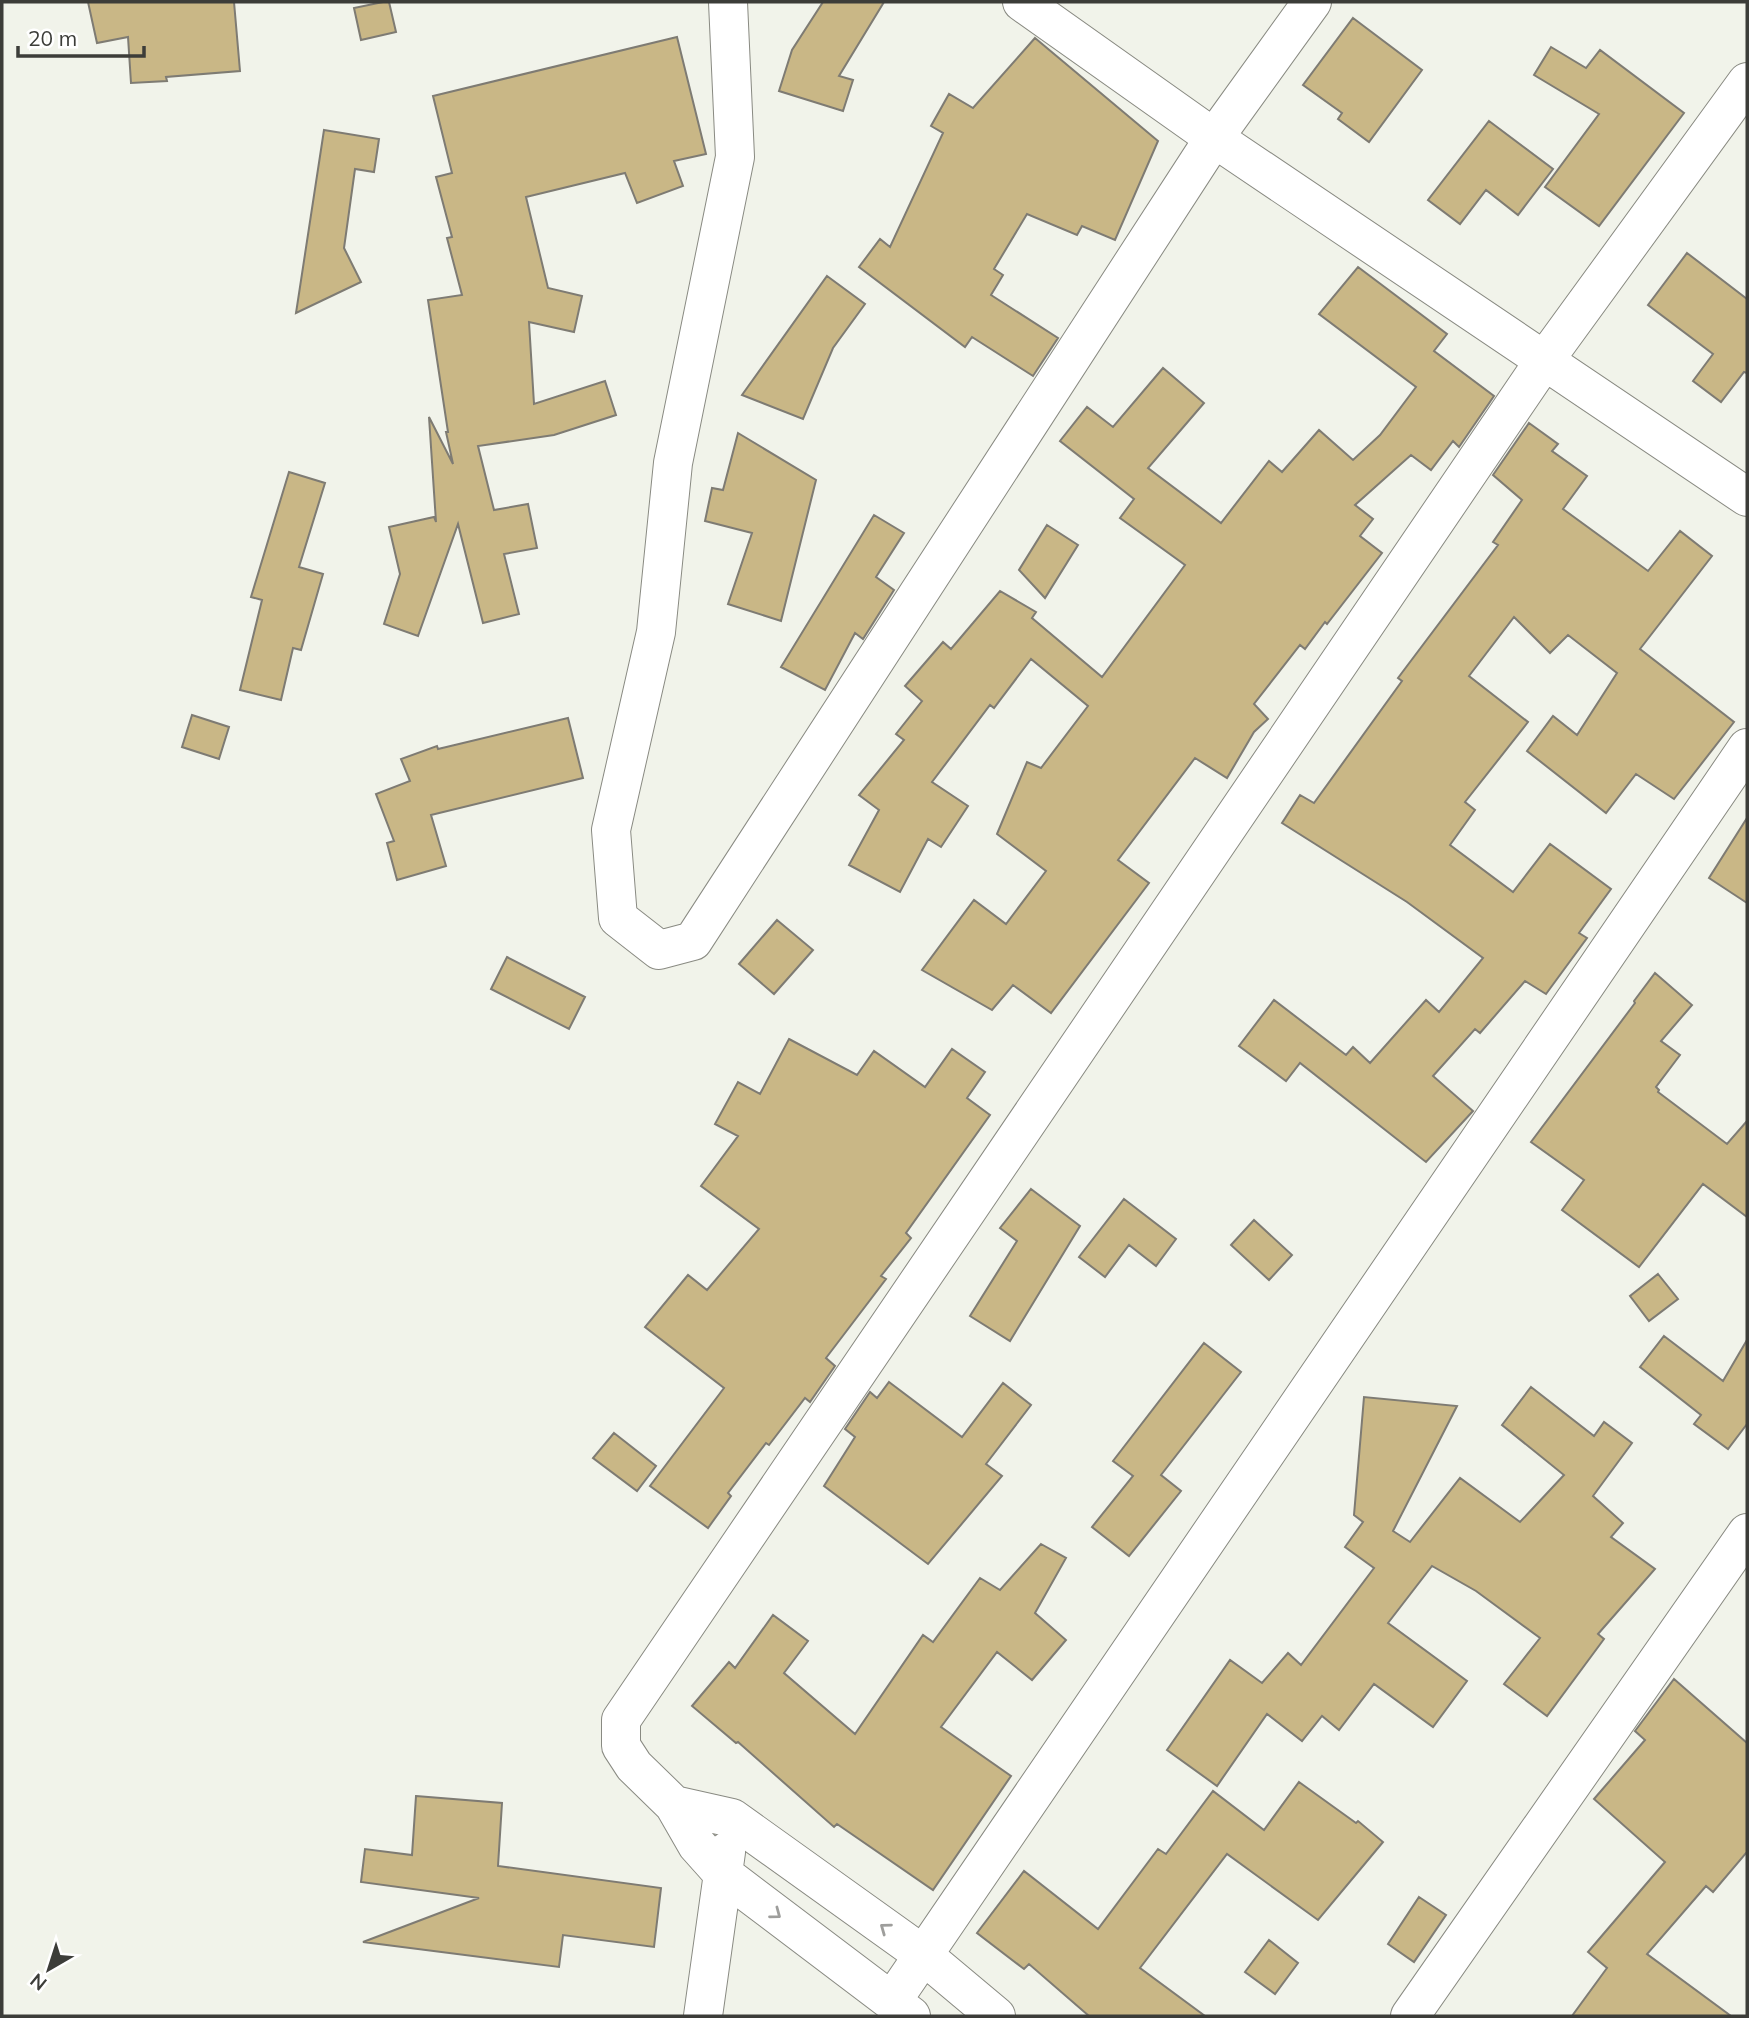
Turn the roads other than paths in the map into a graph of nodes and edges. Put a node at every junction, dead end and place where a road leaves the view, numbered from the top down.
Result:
1 (728, 2) edge
2 (1022, 2) edge
3 (1312, 2) edge
4 (1747, 82) edge
5 (1214, 138) junction
6 (1544, 361) junction
7 (1747, 497) edge
8 (1747, 748) edge
9 (1747, 1533) edge
10 (674, 1805) junction
11 (732, 1818) junction
12 (722, 1873) junction
13 (922, 1954) junction
14 (901, 2008) edge
15 (703, 2016) edge
16 (996, 2016) edge
17 (1410, 2016) edge

1 - 5 street
2 - 5 street
3 - 5 street
4 - 6 street
5 - 6 street
6 - 7 street
6 - 10 street
8 - 13 street
9 - 17 street
10 - 11 street
10 - 12 street
11 - 12 street
13 -> 11 street
12 -> 14 street
12 - 15 street
13 - 14 street
13 - 16 street

